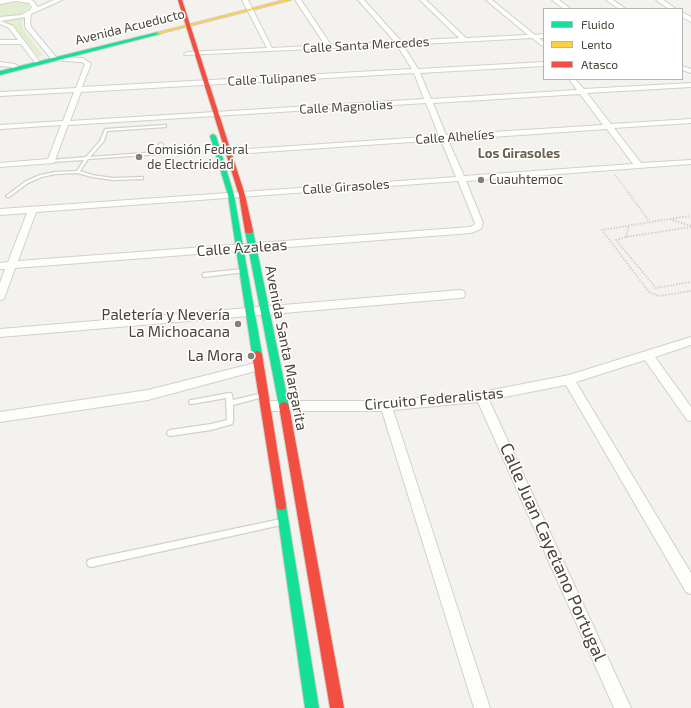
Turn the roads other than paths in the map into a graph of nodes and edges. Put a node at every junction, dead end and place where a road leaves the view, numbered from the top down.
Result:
1 (14, 0) edge
2 (17, 0) edge
3 (59, 0) edge
4 (170, 0) edge
5 (180, 0) edge
6 (272, 0) edge
7 (289, 0) edge
8 (298, 0) edge
9 (361, 0) edge
10 (423, 0) edge
11 (489, 0) edge
12 (555, 0) edge
13 (609, 0) edge
14 (659, 0) edge
15 (1, 1) edge
16 (247, 5) edge
17 (567, 8) edge
18 (621, 8) edge
19 (671, 8) edge
20 (30, 12) junction
21 (0, 20) edge
22 (183, 25) junction
23 (534, 36) junction
24 (543, 36) edge
25 (464, 40) junction
26 (0, 42) edge
27 (22, 42) junction
28 (399, 43) junction
29 (543, 44) edge
30 (329, 46) junction
31 (185, 47) junction
32 (270, 49) junction
33 (198, 53) junction
34 (52, 58) junction
35 (37, 61) junction
36 (0, 64) edge
37 (543, 64) edge
38 (15, 67) junction
39 (0, 68) edge
40 (416, 71) junction
41 (0, 73) edge
42 (573, 80) edge
43 (207, 82) junction
44 (197, 83) junction
45 (691, 86) edge
46 (79, 89) junction
47 (582, 92) junction
48 (0, 94) edge
49 (429, 102) junction
50 (217, 114) junction
51 (691, 121) edge
52 (209, 123) junction
53 (66, 124) junction
54 (165, 126) dead end
55 (609, 126) junction
56 (0, 127) edge
57 (444, 138) junction
58 (161, 144) dead end
59 (229, 152) junction
60 (218, 153) junction
61 (87, 158) junction
62 (52, 161) junction
63 (691, 162) edge
64 (0, 165) edge
65 (639, 166) junction
66 (78, 172) junction
67 (142, 178) dead end
68 (462, 179) junction
69 (242, 195) junction
70 (8, 196) dead end
71 (231, 196) junction
72 (32, 210) junction
73 (0, 212) edge
74 (252, 247) junction
75 (240, 248) junction
76 (12, 265) junction
77 (0, 266) edge
78 (244, 271) junction
79 (204, 275) dead end
80 (460, 294) dead end
81 (0, 296) edge
82 (265, 310) junction
83 (250, 312) junction
84 (0, 334) edge
85 (691, 341) edge
86 (647, 355) junction
87 (259, 366) junction
88 (569, 380) junction
89 (482, 397) junction
90 (265, 400) junction
91 (192, 402) dead end
92 (230, 403) junction
93 (284, 406) junction
94 (386, 406) junction
95 (691, 416) edge
96 (0, 417) edge
97 (170, 433) dead end
98 (284, 521) junction
99 (91, 563) dead end
100 (691, 587) edge
101 (312, 708) edge
102 (337, 708) edge
103 (482, 708) edge
104 (623, 708) edge

1 - 15 street
2 - 20 street
3 - 20 street
4 - 22 main road, Avenida Santa Margarita
5 - 22 main road, Avenida Santa Margarita
6 - 16 main road, Avenida Acueducto
7 - 16 main road, Avenida Acueducto
8 - 30 street
9 - 28 street
10 - 25 street
11 - 23 street
12 - 17 street
13 - 18 street
14 - 19 street
16 - 22 main road, Avenida Acueducto
16 - 32 street
20 - 21 street
20 - 34 street
21 - 27 street
22 - 31 main road, Avenida Santa Margarita
22 - 33 main road, Avenida Santa Margarita
22 - 34 main road, Avenida Acueducto
23 - 24 street, Calle Santa Mercedes
23 - 25 street, Calle Santa Mercedes
23 - 29 street
25 - 28 street, Calle Santa Mercedes
26 - 27 street
27 - 35 street
28 - 30 street, Calle Santa Mercedes
28 - 40 street
30 - 32 street, Calle Santa Mercedes
31 - 33 street, Calle Santa Mercedes
31 - 44 main road, Avenida Santa Margarita
32 - 33 street, Calle Santa Mercedes
33 - 43 main road, Avenida Santa Margarita
34 - 35 main road, Avenida Acueducto
34 - 46 street
35 - 38 main road, Avenida Acueducto
36 - 38 street
37 - 40 street, Calle Tulipanes
38 - 39 main road, Avenida Acueducto
38 - 41 main road, Avenida Acueducto
40 - 43 street, Calle Tulipanes
40 - 49 street
42 - 47 street
43 - 44 street, Calle Tulipanes
43 - 50 main road, Avenida Santa Margarita
44 - 46 street, Calle Tulipanes
44 - 52 main road, Avenida Santa Margarita
45 - 47 street, Calle Magnolias
46 - 48 street, Calle Tulipanes
46 - 53 street
47 - 49 street, Calle Magnolias
47 - 55 street
49 - 50 street, Calle Magnolias
49 - 57 street
50 - 52 street, Calle Magnolias
50 - 59 main road, Avenida Santa Margarita
51 - 55 street, Calle Alhelíes
52 - 53 street, Calle Magnolias
52 - 60 main road, Avenida Santa Margarita
53 - 56 street, Calle Magnolias
53 - 62 street
54 - 61 lane
55 - 57 street, Calle Alhelíes
55 - 65 street
57 - 59 street, Calle Alhelíes
57 - 68 street
58 - 61 lane
59 - 60 street, Calle Alhelíes
59 - 69 main road, Avenida Santa Margarita
60 - 71 main road, Avenida Santa Margarita
61 - 62 lane
61 - 66 lane
62 - 64 street
63 - 65 street, Calle Girasoles
65 - 68 street, Calle Girasoles
66 - 67 lane
66 - 70 lane
68 - 69 street, Calle Girasoles
68 - 74 street, Calle Azaleas
69 - 71 street, Calle Girasoles
69 - 74 main road, Avenida Santa Margarita
71 - 72 street, Calle Girasoles
71 - 75 main road, Avenida Santa Margarita
72 - 73 street, Calle Girasoles
72 - 76 street
74 - 75 street, Calle Azaleas
74 - 82 main road, Avenida Santa Margarita
75 - 76 street, Calle Azaleas
75 - 78 main road, Avenida Santa Margarita
76 - 77 street, Calle Azaleas
76 - 81 street
78 - 79 lane
78 - 83 main road, Avenida Santa Margarita
80 - 82 street
82 - 83 street
82 - 93 main road, Avenida Santa Margarita
83 - 84 street
83 - 87 main road, Avenida Santa Margarita
85 - 86 street, Circuito Federalistas
86 - 88 street, Circuito Federalistas
86 - 95 street
87 - 90 main road, Avenida Santa Margarita
87 - 96 street
88 - 89 street, Circuito Federalistas
88 - 100 street
89 - 94 street, Circuito Federalistas
89 - 104 street, Calle Juan Cayetano Portugal
90 - 92 lane
90 - 93 street, Circuito Federalistas
90 - 98 main road, Avenida Santa Margarita
91 - 92 lane
92 - 97 lane
93 - 94 street, Circuito Federalistas
93 - 102 main road, Avenida Santa Margarita
94 - 103 street
98 - 99 lane
98 - 101 main road, Avenida Santa Margarita

